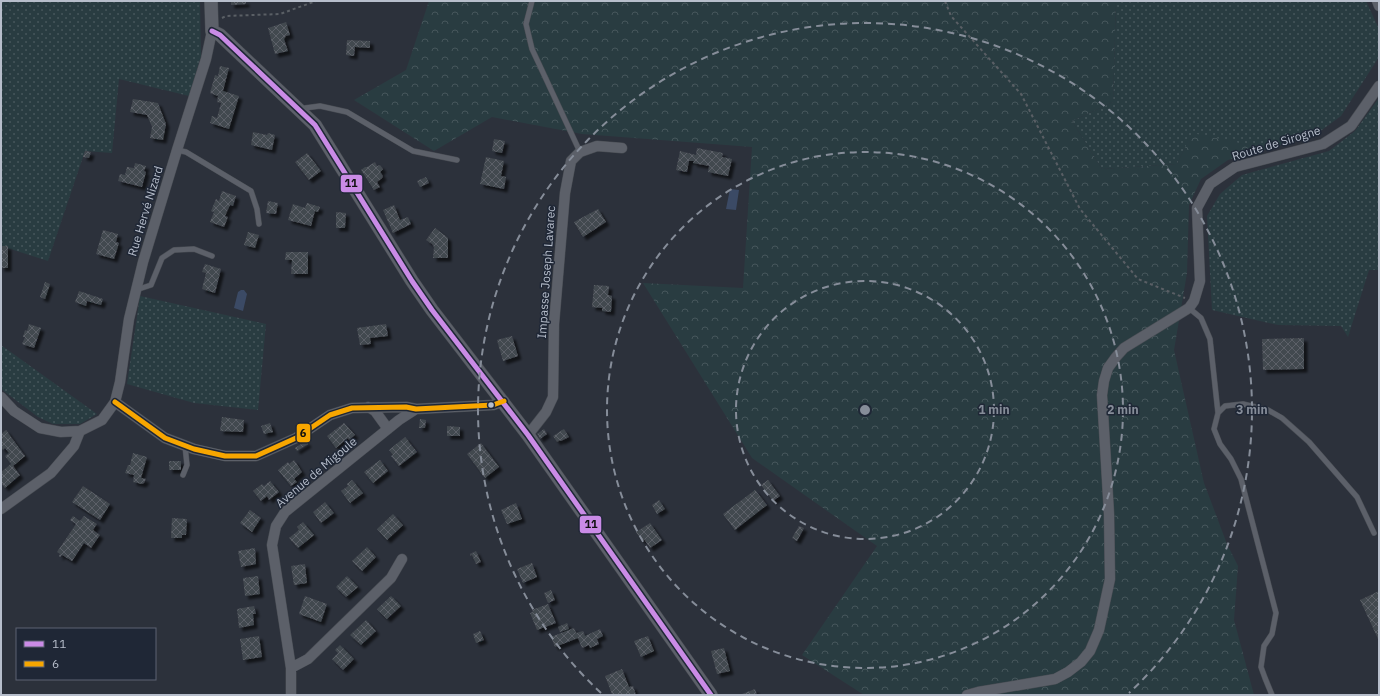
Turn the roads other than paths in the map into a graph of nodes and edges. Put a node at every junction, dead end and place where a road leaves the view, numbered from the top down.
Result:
1 (211, 1) edge
2 (532, 1) edge
3 (1377, 1) edge
4 (1379, 6) edge
5 (213, 26) junction
6 (1379, 86) edge
7 (301, 112) junction
8 (622, 148) dead end
9 (177, 150) junction
10 (580, 152) junction
11 (457, 160) dead end
12 (259, 224) dead end
13 (212, 256) dead end
14 (136, 290) junction
15 (1191, 305) junction
16 (1, 397) edge
17 (504, 401) junction
18 (115, 402) junction
19 (368, 407) junction
20 (416, 409) junction
21 (1218, 413) junction
22 (388, 429) junction
23 (80, 431) junction
24 (528, 434) junction
25 (185, 446) junction
26 (183, 475) dead end
27 (1, 509) edge
28 (1374, 533) dead end
29 (402, 559) dead end
30 (291, 668) junction
31 (291, 695) edge
32 (711, 695) edge
33 (967, 695) edge
34 (1272, 695) edge

1 - 5 street
2 - 10 lane
3 - 4 street
5 - 7 street
5 - 9 street, Rue Hervé Nizard
6 - 15 street, Route de Sirogne
7 - 11 lane
7 - 17 street
8 - 10 street
9 - 12 lane
9 - 14 street, Rue Hervé Nizard
10 - 24 street, Impasse Joseph Lavarec
13 - 14 lane
14 - 18 street, Rue Hervé Nizard
15 - 21 lane
15 - 33 street
16 - 23 street
17 - 20 street
17 - 24 street
18 - 23 street
18 - 25 street
19 - 20 street
19 - 22 street
19 - 25 street
20 - 22 street, Avenue de Migoule
21 - 28 lane
21 - 34 lane
22 - 30 street, Avenue de Migoule
23 - 27 street
24 - 32 street
25 - 26 lane
29 - 30 street
30 - 31 street, Avenue de Migoule

